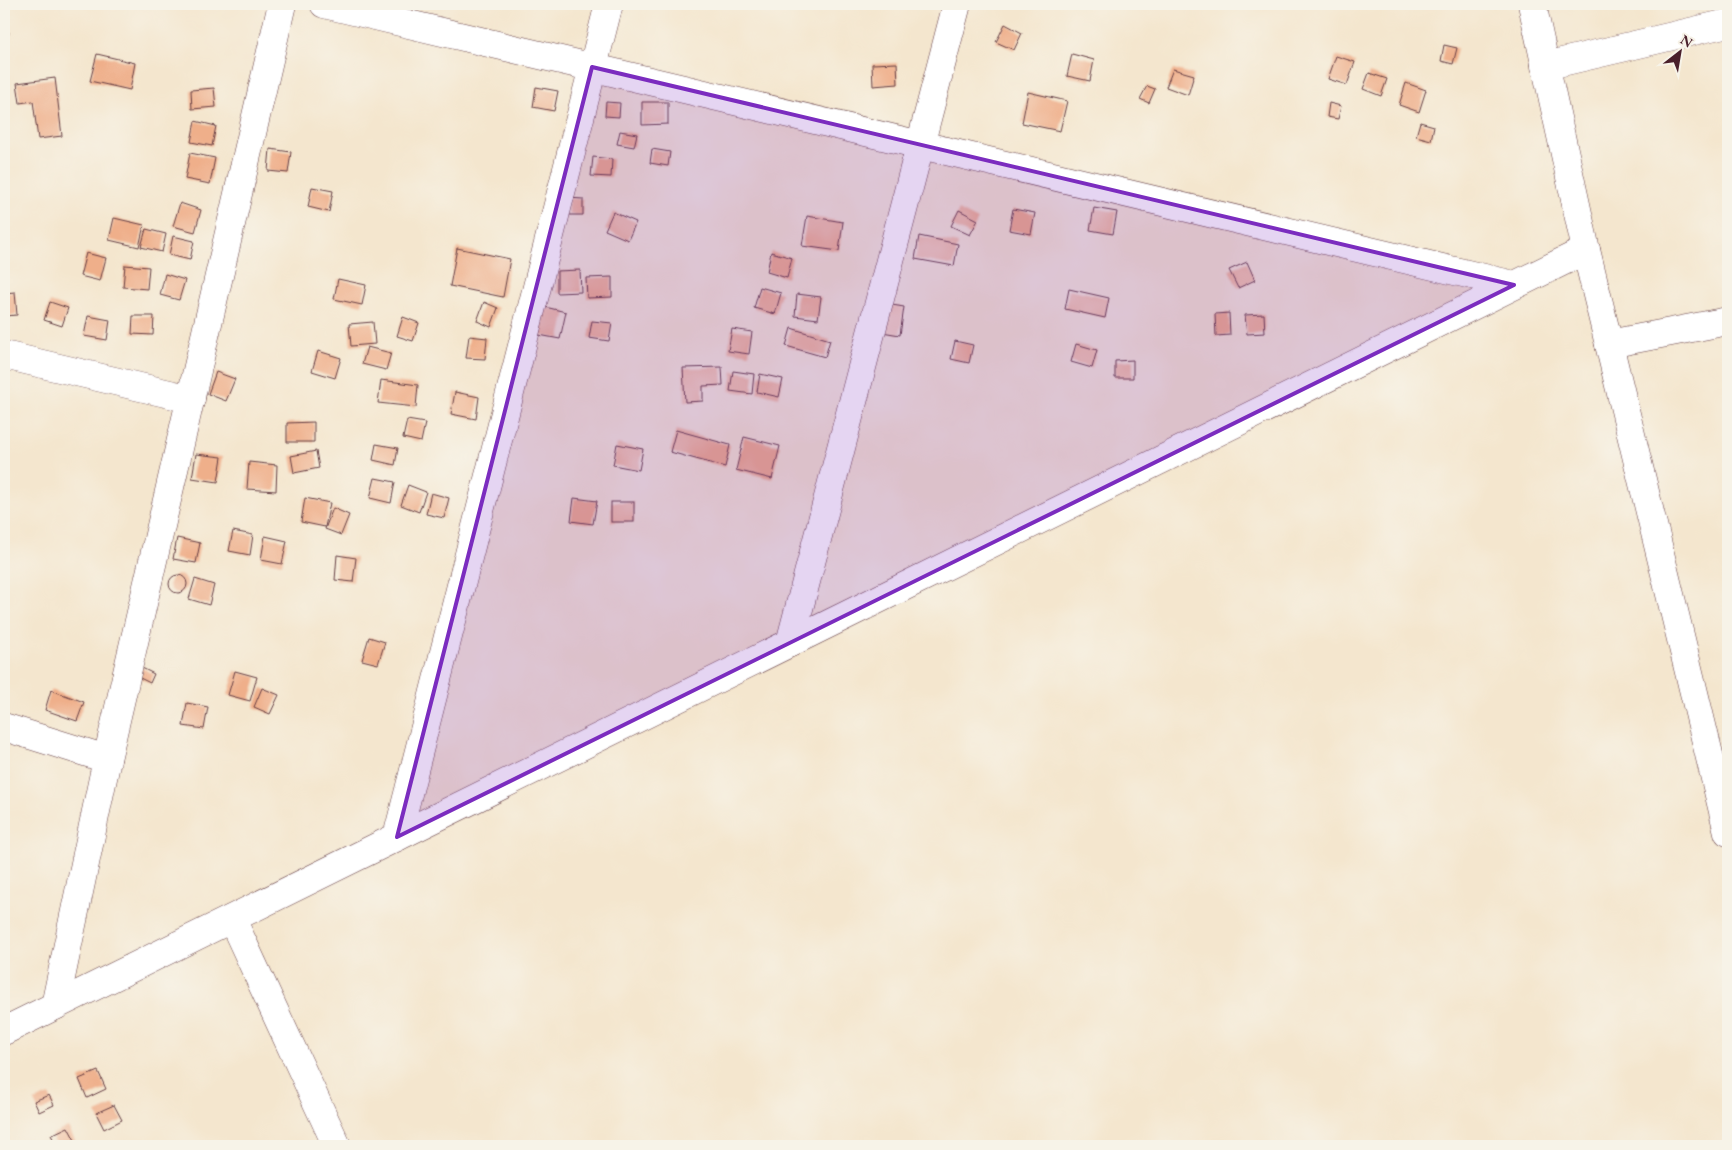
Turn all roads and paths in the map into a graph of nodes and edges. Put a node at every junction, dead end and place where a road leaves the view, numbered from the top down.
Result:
1 (282, 4) edge
2 (324, 4) edge
3 (609, 4) edge
4 (957, 4) edge
5 (1532, 4) edge
6 (1728, 24) edge
7 (1546, 66) junction
8 (592, 67) junction
9 (920, 144) junction
10 (1586, 250) junction
11 (1514, 286) junction
12 (1728, 321) edge
13 (1609, 344) junction
14 (4, 355) edge
15 (190, 399) junction
16 (790, 643) junction
17 (4, 727) edge
18 (107, 759) junction
19 (1728, 832) edge
20 (397, 837) junction
21 (232, 918) junction
22 (55, 1006) junction
23 (4, 1031) edge
24 (338, 1146) edge

1 - 15 street
2 - 8 street
3 - 8 street
4 - 9 street
5 - 7 street
6 - 7 street
7 - 10 street
8 - 9 street
8 - 20 street
9 - 11 street
9 - 16 street
10 - 11 street
10 - 13 street
11 - 16 street
12 - 13 street
13 - 19 street
14 - 15 street
15 - 18 street
16 - 20 street
17 - 18 street
18 - 22 street
20 - 21 street
21 - 22 street
21 - 24 street
22 - 23 street

